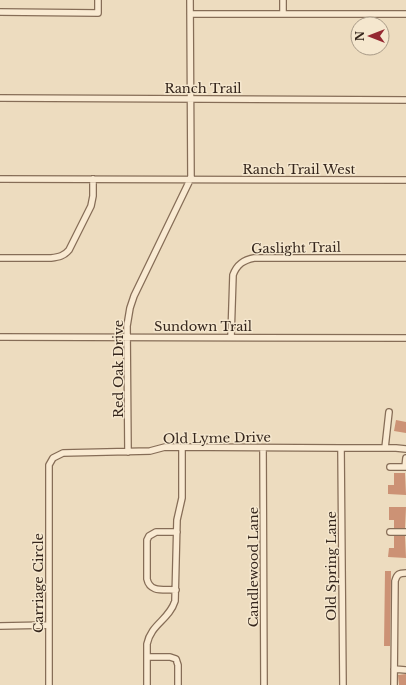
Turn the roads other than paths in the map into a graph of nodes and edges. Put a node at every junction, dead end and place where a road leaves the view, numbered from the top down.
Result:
1 (98, 0) edge
2 (190, 0) edge
3 (283, 0) edge
4 (0, 12) edge
5 (190, 14) junction
6 (283, 14) junction
7 (406, 14) edge
8 (0, 98) edge
9 (190, 99) junction
10 (406, 100) edge
11 (0, 179) edge
12 (93, 179) junction
13 (191, 180) junction
14 (406, 180) edge
15 (0, 258) edge
16 (406, 258) edge
17 (0, 337) edge
18 (231, 337) junction
19 (127, 338) junction
20 (406, 338) edge
21 (389, 412) dead end
22 (182, 447) junction
23 (263, 448) junction
24 (341, 448) junction
25 (385, 448) junction
26 (406, 450) edge
27 (128, 452) junction
28 (406, 458) edge
29 (390, 467) dead end
30 (405, 467) edge
31 (49, 480) joint
32 (177, 532) junction
33 (390, 532) dead end
34 (406, 532) edge
35 (406, 573) edge
36 (176, 590) junction
37 (49, 625) junction
38 (0, 626) edge
39 (147, 656) junction
40 (394, 670) junction
41 (406, 670) edge
42 (49, 685) edge
43 (147, 685) edge
44 (178, 685) edge
45 (264, 685) edge
46 (343, 685) edge
47 (394, 685) edge

1 - 4 street
2 - 5 street, Red Oak Drive
3 - 6 street
5 - 6 street
5 - 9 street, Red Oak Drive
6 - 7 street
8 - 9 street, Ranch Trail
9 - 10 street, Ranch Trail
9 - 13 street, Red Oak Drive
11 - 12 street, Ranch Trail West
12 - 13 street, Ranch Trail West
12 - 15 street
13 - 14 street, Ranch Trail West
13 - 19 street, Red Oak Drive
16 - 18 street, Gaslight Trail
17 - 19 street, Sundown Trail
18 - 19 street, Sundown Trail
18 - 20 street, Sundown Trail
19 - 27 street, Red Oak Drive
21 - 25 street
22 - 23 street, Old Lyme Drive
22 - 27 street, Old Lyme Drive
22 - 32 street
23 - 24 street, Old Lyme Drive
23 - 45 street, Candlewood Lane
24 - 25 street, Old Lyme Drive
24 - 46 street, Old Spring Lane
25 - 26 street, Old Lyme Drive
27 - 31 street, Old Lyme Drive
28 - 30 street
29 - 30 street
31 - 37 street, Carriage Circle
32 - 36 street
32 - 36 street
33 - 34 street
35 - 40 street
36 - 39 street
37 - 38 street
37 - 42 street, Carriage Circle
39 - 43 street
39 - 44 street
40 - 41 street
40 - 47 street

